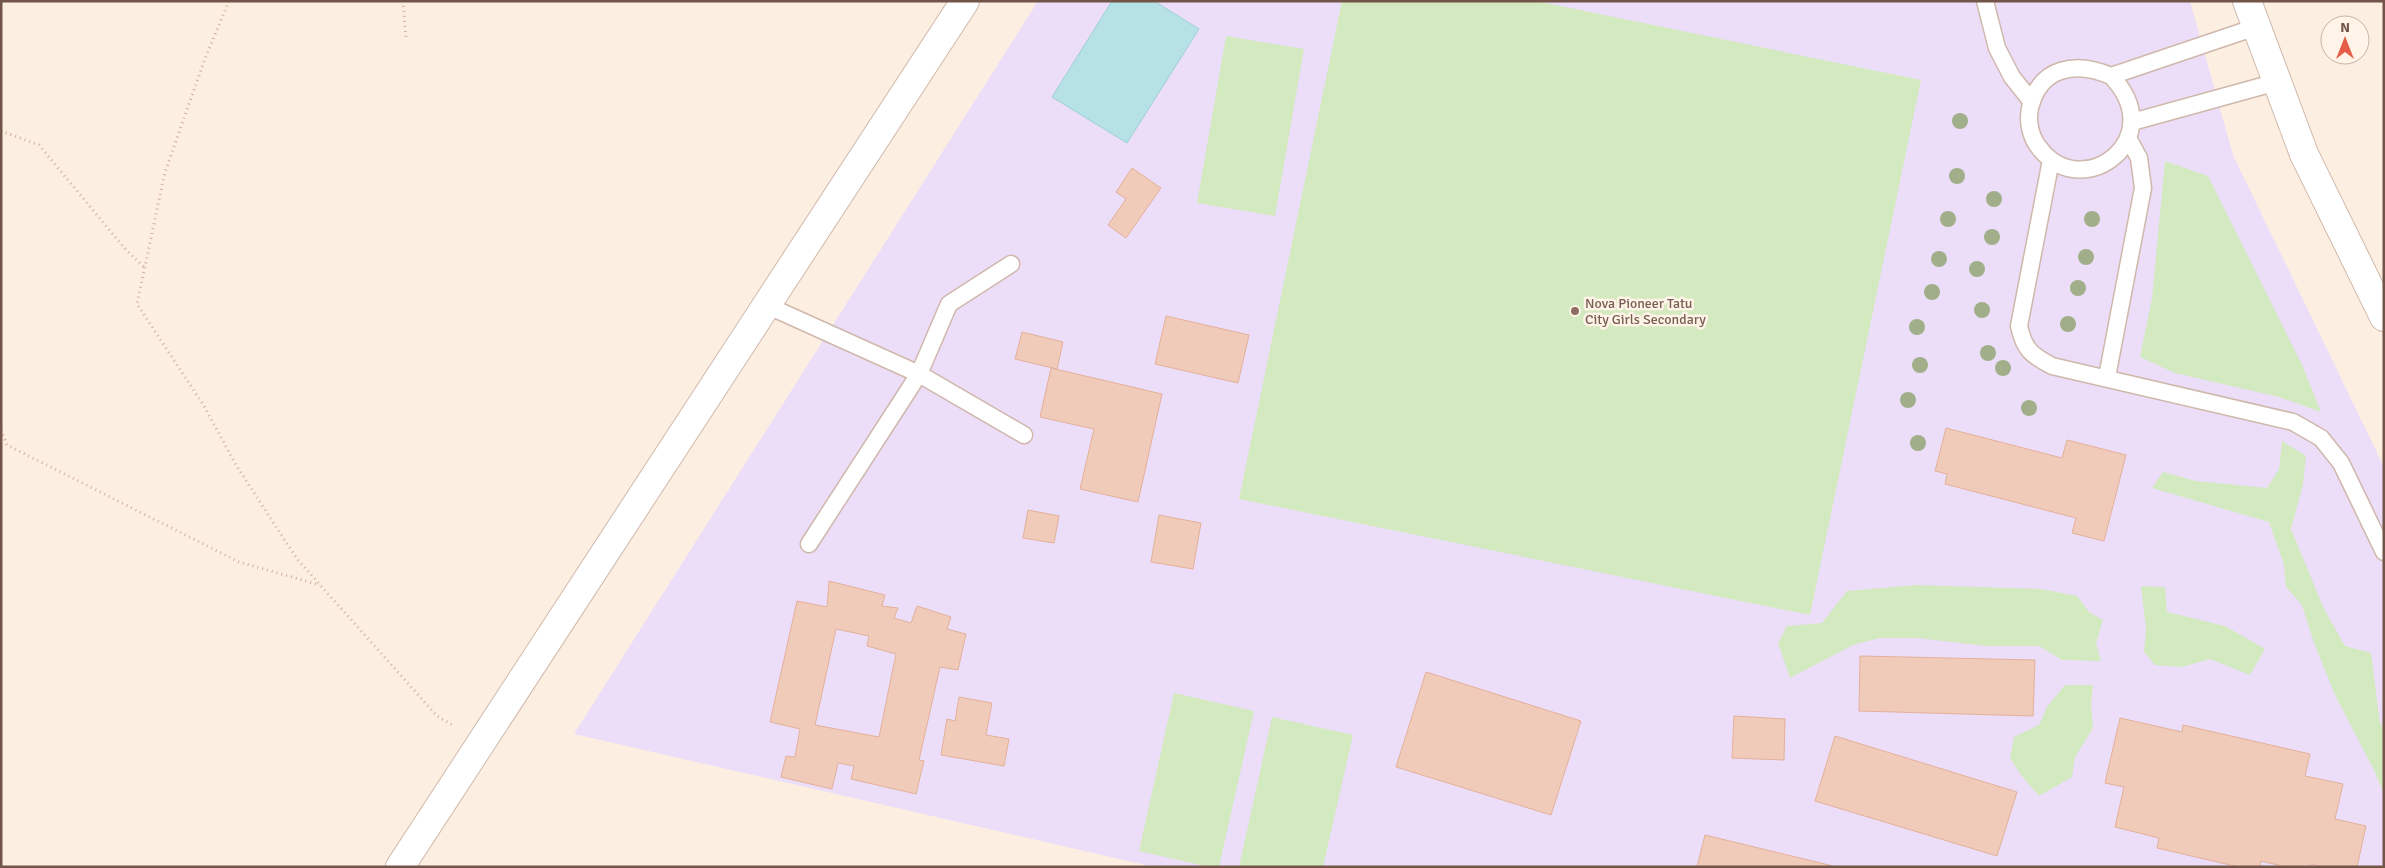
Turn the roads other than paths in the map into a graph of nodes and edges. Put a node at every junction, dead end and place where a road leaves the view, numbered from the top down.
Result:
1 (965, 1) edge
2 (1985, 1) edge
3 (2247, 1) edge
4 (2256, 27) junction
5 (2111, 76) junction
6 (2277, 82) junction
7 (2032, 102) junction
8 (2132, 122) junction
9 (2128, 138) junction
10 (2051, 160) junction
11 (1011, 264) dead end
12 (766, 305) junction
13 (2384, 317) edge
14 (919, 374) junction
15 (2108, 378) junction
16 (1024, 435) dead end
17 (809, 544) dead end
18 (2384, 552) edge
19 (400, 867) edge

1 - 12 street
2 - 7 lane
3 - 4 street
4 - 5 lane
4 - 6 street
5 - 7 lane
5 - 8 lane
6 - 8 lane
6 - 13 street
7 - 10 lane
8 - 9 lane
9 - 10 lane
9 - 15 lane
10 - 15 lane
11 - 14 lane
12 - 14 lane
12 - 19 street
14 - 16 lane
14 - 17 lane
15 - 18 lane

